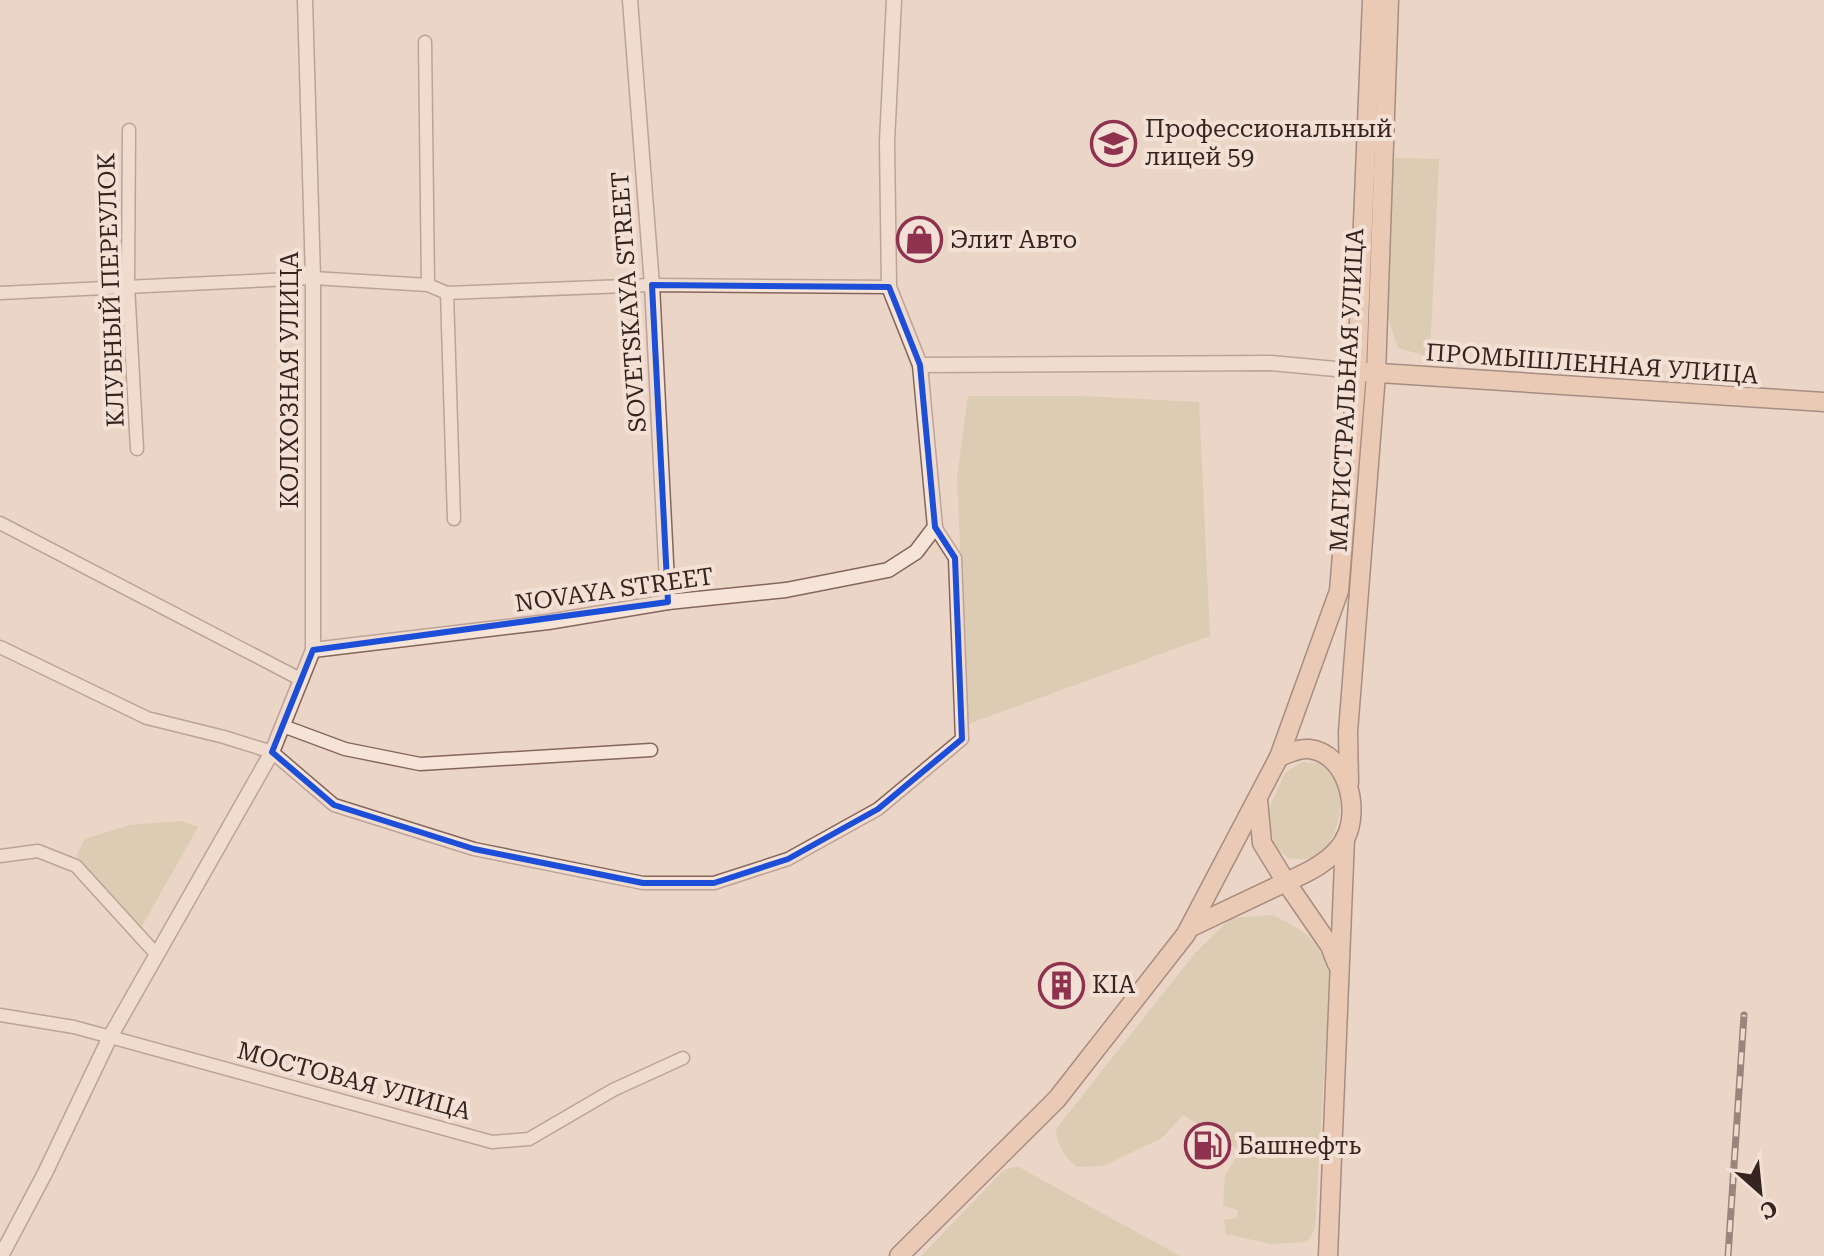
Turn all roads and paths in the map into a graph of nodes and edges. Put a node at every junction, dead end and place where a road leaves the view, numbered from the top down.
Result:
1 (305, 0) edge
2 (630, 0) edge
3 (894, 0) edge
4 (1372, 0) edge
5 (1389, 0) edge
6 (425, 42) dead end
7 (129, 130) dead end
8 (313, 278) junction
9 (128, 285) junction
10 (428, 285) junction
11 (652, 285) junction
12 (889, 287) junction
13 (0, 293) edge
14 (447, 293) junction
15 (920, 365) junction
16 (1357, 371) junction
17 (1376, 374) junction
18 (1824, 402) edge
19 (137, 449) dead end
20 (454, 519) dead end
21 (0, 523) edge
22 (935, 527) junction
23 (668, 602) junction
24 (0, 647) edge
25 (313, 650) junction
26 (302, 680) junction
27 (283, 726) junction
28 (651, 750) dead end
29 (272, 752) junction
30 (1279, 757) junction
31 (1349, 783) junction
32 (1258, 798) junction
33 (1345, 838) junction
34 (0, 856) edge
35 (1286, 882) junction
36 (1191, 927) junction
37 (157, 955) junction
38 (1340, 972) junction
39 (0, 1015) edge
40 (110, 1037) junction
41 (683, 1058) dead end
42 (1, 1256) edge
43 (899, 1256) edge
44 (1328, 1256) edge

1 - 8 street, КОЛХОЗНАЯ УЛИЦА
2 - 11 street, SOVETSKAYA STREET
3 - 12 street
4 - 16 main road, МАГИСТРАЛЬНАЯ УЛИЦА
5 - 17 main road, МАГИСТРАЛЬНАЯ УЛИЦА
6 - 10 street
7 - 9 street, КЛУБНЫЙ ПЕРЕУЛОК
8 - 9 street
8 - 10 street
8 - 25 street, КОЛХОЗНАЯ УЛИЦА
9 - 13 street
9 - 19 street, КЛУБНЫЙ ПЕРЕУЛОК
10 - 14 street
11 - 12 street
11 - 14 street
11 - 23 street, SOVETSKAYA STREET
12 - 15 street
14 - 20 street
15 - 16 street
15 - 22 street
16 - 17 main road, ПРОМЫШЛЕННАЯ УЛИЦА
16 - 30 main road, МАГИСТРАЛЬНАЯ УЛИЦА
17 - 18 main road, ПРОМЫШЛЕННАЯ УЛИЦА
17 - 31 main road, МАГИСТРАЛЬНАЯ УЛИЦА
21 - 26 street
22 - 23 street, NOVAYA STREET
22 - 29 street
23 - 25 street, NOVAYA STREET
24 - 29 street
25 - 26 street, КОЛХОЗНАЯ УЛИЦА
26 - 27 street, КОЛХОЗНАЯ УЛИЦА
27 - 28 street
27 - 29 street, КОЛХОЗНАЯ УЛИЦА
29 - 37 street, КОЛХОЗНАЯ УЛИЦА
30 - 31 main road
30 - 32 main road, МАГИСТРАЛЬНАЯ УЛИЦА
31 - 33 main road, МАГИСТРАЛЬНАЯ УЛИЦА
32 - 35 main road
32 - 36 main road, МАГИСТРАЛЬНАЯ УЛИЦА
33 - 35 main road
33 - 38 main road, МАГИСТРАЛЬНАЯ УЛИЦА
34 - 37 street
35 - 36 main road
35 - 38 main road
36 - 43 main road, МАГИСТРАЛЬНАЯ УЛИЦА
37 - 40 street, КОЛХОЗНАЯ УЛИЦА
38 - 44 main road, МАГИСТРАЛЬНАЯ УЛИЦА
39 - 40 street, МОСТОВАЯ УЛИЦА
40 - 41 street, МОСТОВАЯ УЛИЦА
40 - 42 street, КОЛХОЗНАЯ УЛИЦА

